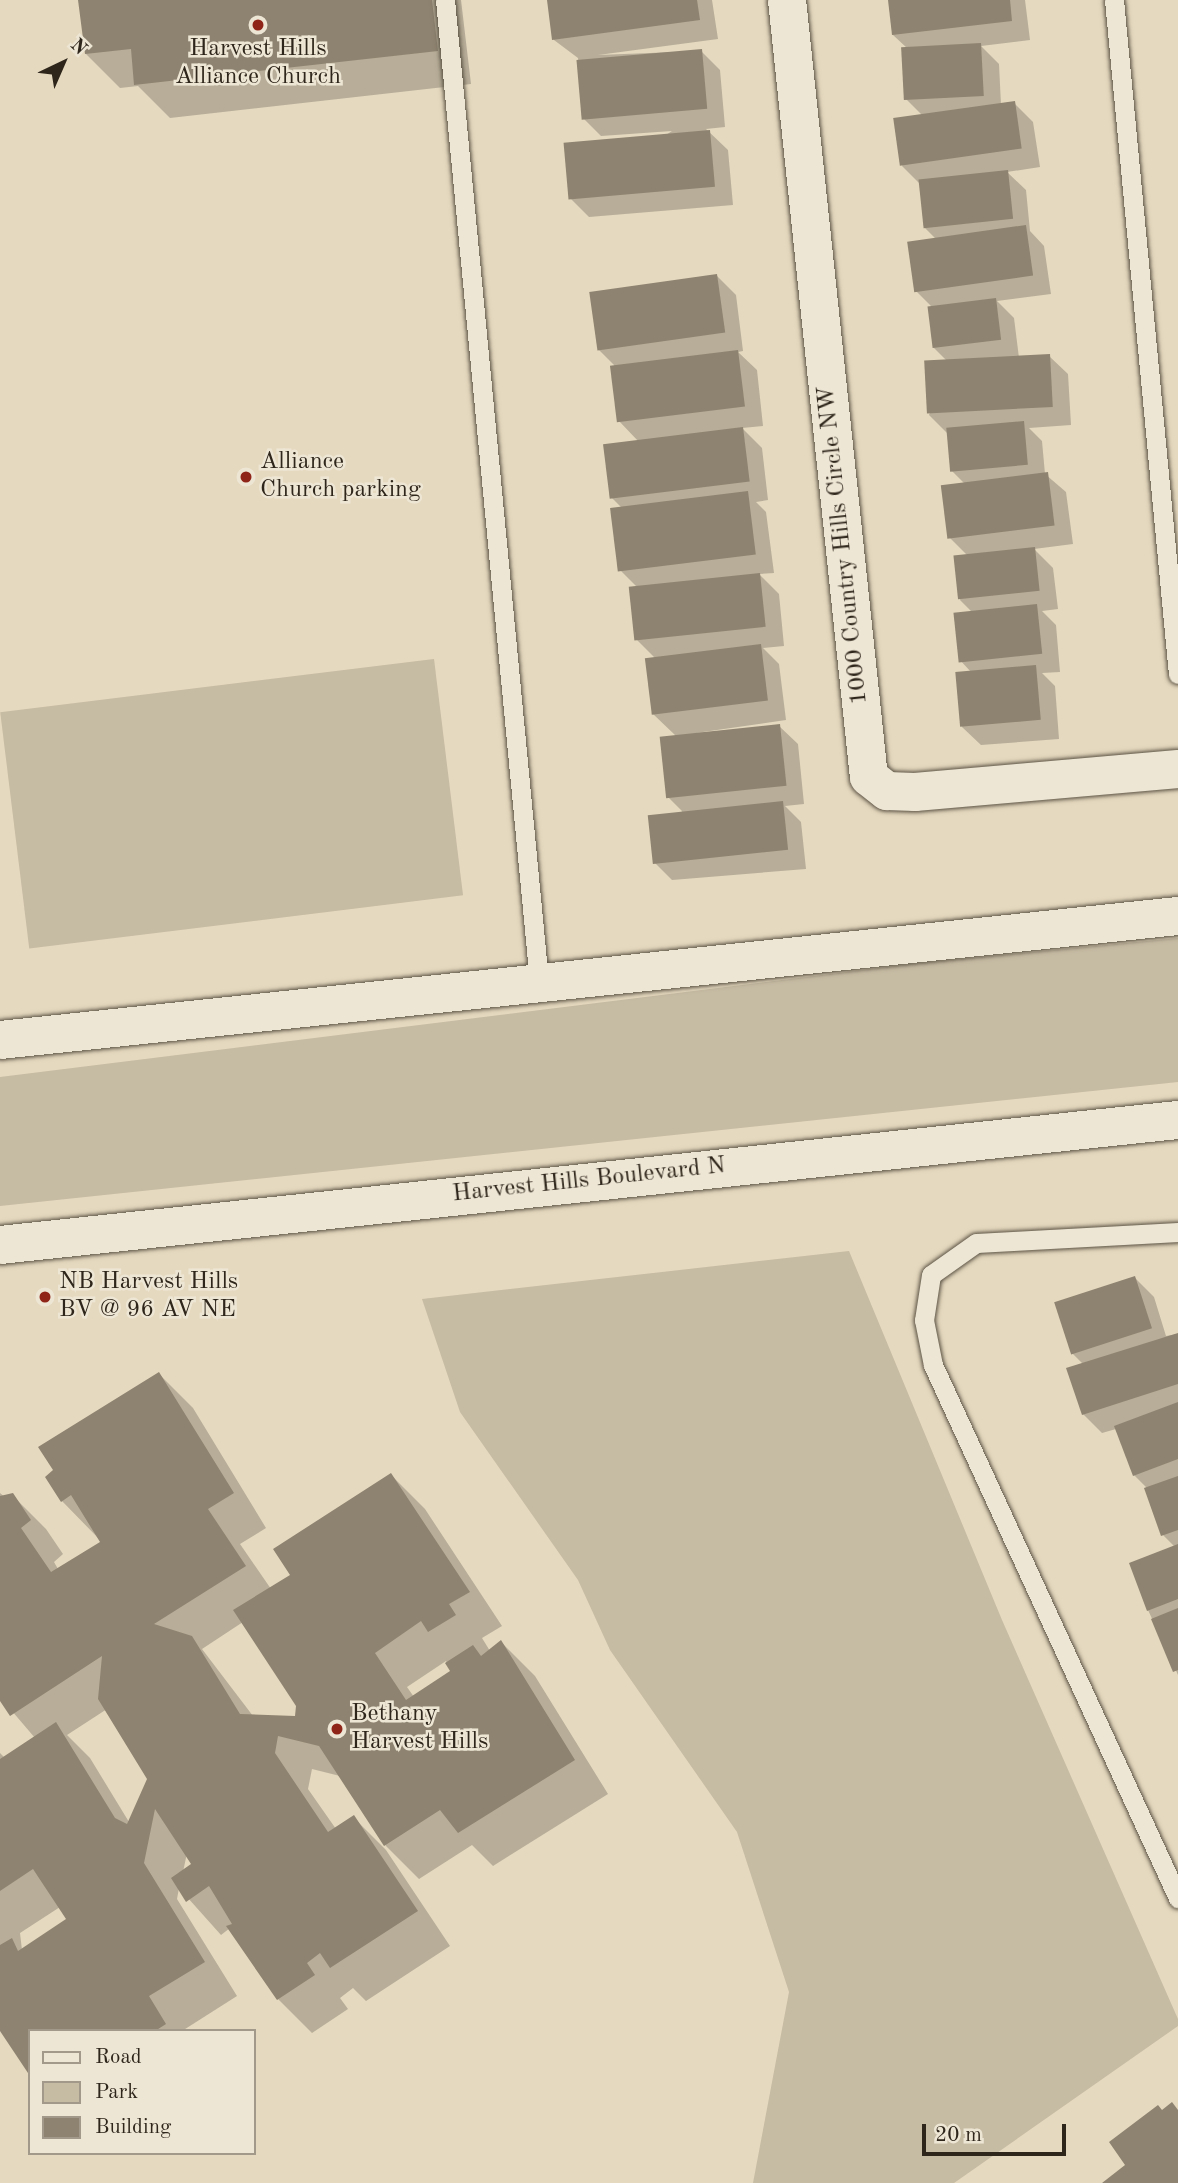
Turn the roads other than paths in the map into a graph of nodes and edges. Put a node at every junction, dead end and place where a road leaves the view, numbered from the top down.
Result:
1 (445, 0) edge
2 (787, 0) edge
3 (1114, 0) edge
4 (1178, 674) edge
5 (1178, 769) edge
6 (1178, 916) edge
7 (539, 982) junction
8 (0, 1040) edge
9 (1178, 1120) edge
10 (1178, 1232) edge
11 (0, 1245) edge
12 (1178, 1898) edge

1 - 7 lane
2 - 5 main road, 1000 Country Hills Circle NW
3 - 4 lane
6 - 7 main road
7 - 8 main road
9 - 11 main road, Harvest Hills Boulevard N
10 - 12 lane

